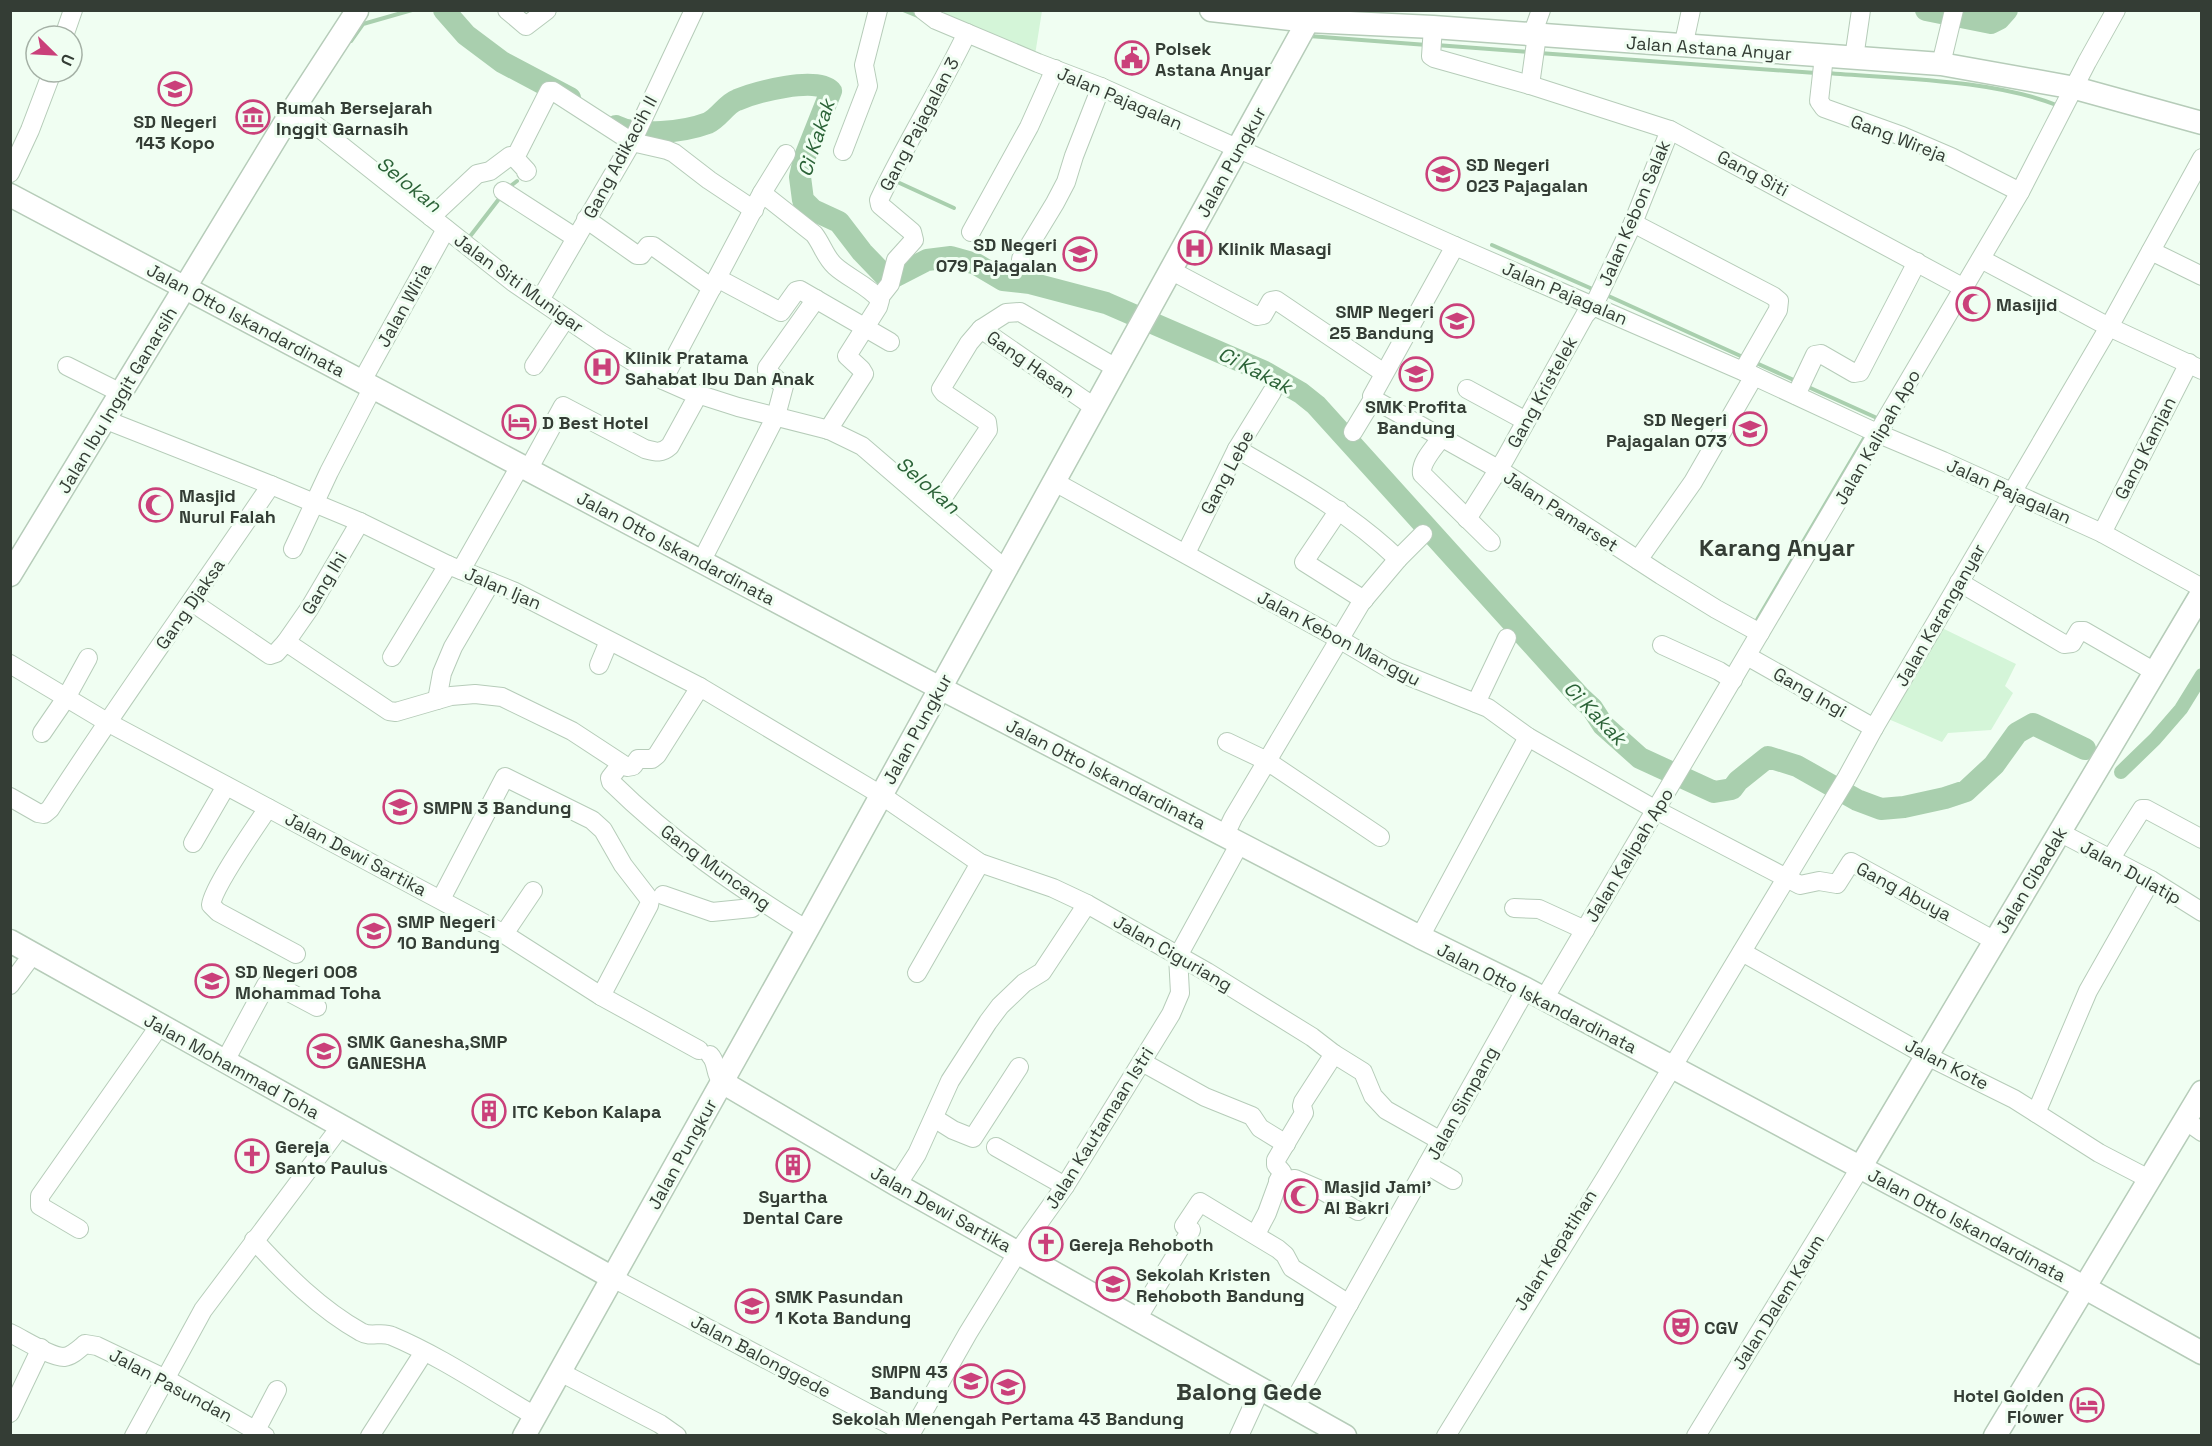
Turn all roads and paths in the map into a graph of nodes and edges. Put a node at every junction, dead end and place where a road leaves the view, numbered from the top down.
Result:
1 (507, 10) edge
2 (547, 10) edge
3 (694, 10) edge
4 (878, 10) edge
5 (1211, 10) edge
6 (1540, 10) edge
7 (1691, 10) edge
8 (1861, 10) edge
9 (2116, 10) edge
10 (357, 11) edge
11 (932, 14) edge
12 (1311, 16) edge
13 (1952, 18) edge
14 (1433, 27) junction
15 (967, 33) junction
16 (1534, 35) junction
17 (1683, 46) junction
18 (1824, 56) junction
19 (1854, 58) junction
20 (1941, 64) junction
21 (1053, 73) junction
22 (47, 84) edge
23 (1530, 85) junction
24 (1101, 87) junction
25 (2075, 88) junction
26 (294, 108) junction
27 (2202, 123) edge
28 (1670, 130) junction
29 (634, 137) junction
30 (1238, 149) junction
31 (843, 151) dead end
32 (786, 154) dead end
33 (515, 158) junction
34 (2202, 158) edge
35 (526, 172) dead end
36 (10, 173) edge
37 (503, 191) dead end
38 (2020, 192) junction
39 (762, 194) junction
40 (10, 195) edge
41 (754, 210) junction
42 (431, 217) junction
43 (586, 219) junction
44 (1633, 223) junction
45 (445, 231) junction
46 (971, 232) dead end
47 (576, 238) junction
48 (1455, 246) junction
49 (2151, 251) junction
50 (1982, 259) junction
51 (1021, 260) dead end
52 (1917, 262) junction
53 (1170, 270) junction
54 (2202, 276) edge
55 (717, 282) junction
56 (185, 288) junction
57 (1964, 288) junction
58 (884, 291) junction
59 (816, 299) junction
60 (540, 300) junction
61 (1596, 300) junction
62 (566, 318) junction
63 (2109, 327) junction
64 (864, 328) junction
65 (984, 331) junction
66 (890, 342) dead end
67 (67, 366) dead end
68 (534, 366) dead end
69 (2195, 366) edge
70 (1113, 367) junction
71 (1384, 373) junction
72 (1749, 374) junction
73 (663, 380) junction
74 (368, 384) junction
75 (1467, 389) dead end
76 (1272, 392) dead end
77 (121, 393) junction
78 (698, 395) junction
79 (1796, 395) junction
80 (1373, 399) junction
81 (1094, 407) junction
82 (776, 416) junction
83 (106, 420) junction
84 (1526, 421) junction
85 (829, 430) junction
86 (1353, 432) dead end
87 (1879, 434) junction
88 (1442, 437) junction
89 (1237, 449) junction
90 (524, 468) junction
91 (1498, 469) junction
92 (1053, 481) junction
93 (271, 485) junction
94 (2012, 492) junction
95 (315, 504) junction
96 (937, 509) junction
97 (1339, 510) junction
98 (1467, 519) junction
99 (360, 522) junction
100 (2102, 533) junction
101 (1423, 534) dead end
102 (1491, 542) dead end
103 (293, 549) dead end
104 (1186, 554) junction
105 (1398, 559) junction
106 (1638, 560) junction
107 (701, 562) junction
108 (454, 567) junction
109 (1005, 569) junction
110 (10, 575) edge
111 (491, 582) junction
112 (1959, 582) junction
113 (2202, 591) edge
114 (1364, 600) junction
115 (192, 602) junction
116 (1754, 630) junction
117 (1507, 638) dead end
118 (1339, 639) junction
119 (609, 641) junction
120 (286, 642) junction
121 (1662, 645) dead end
122 (1747, 656) junction
123 (392, 657) dead end
124 (88, 658) dead end
125 (10, 664) edge
126 (599, 664) dead end
127 (2155, 672) junction
128 (1726, 676) junction
129 (700, 687) junction
130 (940, 688) junction
131 (66, 699) junction
132 (437, 700) junction
133 (1476, 703) junction
134 (107, 722) junction
135 (1874, 728) junction
136 (42, 733) dead end
137 (1528, 736) junction
138 (1227, 742) dead end
139 (1267, 761) junction
140 (621, 764) junction
141 (226, 786) junction
142 (882, 795) junction
143 (10, 797) edge
144 (268, 807) junction
145 (1656, 810) junction
146 (2059, 832) junction
147 (1380, 837) dead end
148 (1233, 839) junction
149 (2202, 839) edge
150 (193, 843) dead end
151 (2111, 858) junction
152 (980, 863) junction
153 (1786, 878) junction
154 (2151, 880) junction
155 (533, 891) dead end
156 (663, 895) dead end
157 (441, 899) junction
158 (761, 901) junction
159 (1087, 904) junction
160 (1514, 908) dead end
161 (2202, 912) edge
162 (807, 930) junction
163 (1585, 930) junction
164 (504, 934) junction
165 (1420, 937) junction
166 (10, 941) edge
167 (1995, 941) junction
168 (1742, 952) junction
169 (33, 954) junction
170 (296, 954) dead end
171 (1178, 956) junction
172 (1201, 969) junction
173 (917, 973) dead end
174 (10, 986) edge
175 (1180, 993) junction
176 (1535, 994) junction
177 (601, 996) junction
178 (317, 1007) dead end
179 (160, 1025) junction
180 (1334, 1054) junction
181 (1927, 1056) junction
182 (225, 1061) junction
183 (1142, 1062) junction
184 (1665, 1065) junction
185 (1019, 1066) dead end
186 (722, 1082) junction
187 (2202, 1092) edge
188 (2036, 1113) junction
189 (933, 1118) junction
190 (341, 1126) junction
191 (2193, 1126) edge
192 (1441, 1142) junction
193 (1286, 1144) junction
194 (996, 1147) dead end
195 (1427, 1165) junction
196 (1860, 1168) junction
197 (2149, 1179) junction
198 (1453, 1180) dead end
199 (1278, 1181) junction
200 (897, 1185) junction
201 (1065, 1186) junction
202 (1358, 1211) dead end
203 (79, 1229) dead end
204 (1256, 1234) junction
205 (254, 1240) junction
206 (1018, 1252) junction
207 (611, 1278) junction
208 (2084, 1287) junction
209 (1349, 1304) junction
210 (1137, 1319) junction
211 (10, 1333) edge
212 (41, 1348) junction
213 (424, 1352) junction
214 (2202, 1353) edge
215 (560, 1372) junction
216 (166, 1379) junction
217 (1261, 1388) junction
218 (277, 1390) dead end
219 (1292, 1405) junction
220 (10, 1413) edge
221 (529, 1430) edge
222 (260, 1433) edge
223 (910, 1435) edge
224 (134, 1436) edge
225 (370, 1436) edge
226 (677, 1436) edge
227 (1239, 1436) edge
228 (1346, 1436) edge
229 (1439, 1436) edge
230 (1446, 1436) edge
231 (1696, 1436) edge
232 (1995, 1436) edge

1 - 2 street
3 - 29 street, Gang Adikacih II
4 - 31 street
5 - 12 main road, Jalan Astana Anyar
6 - 16 street
7 - 17 street
8 - 19 street
9 - 25 street, Jalan Kalipah Apo
10 - 26 main road, Jalan Ibu Inggit Ganarsih
11 - 15 street, Jalan Pajagalan
12 - 14 main road, Jalan Astana Anyar
12 - 30 main road, Jalan Pungkur
13 - 20 street
14 - 16 main road, Jalan Astana Anyar
14 - 23 street, Gang Siti
15 - 21 street, Jalan Pajagalan
15 - 58 street, Gang Pajagalan 3
16 - 17 main road, Jalan Astana Anyar
16 - 23 street
17 - 18 main road, Jalan Astana Anyar
18 - 19 main road, Jalan Astana Anyar
18 - 38 street, Gang Wireja
19 - 20 main road, Jalan Astana Anyar
20 - 25 main road, Jalan Astana Anyar
21 - 24 street, Jalan Pajagalan
21 - 46 street
22 - 36 street
23 - 28 street, Gang Siti
24 - 30 street, Jalan Pajagalan
24 - 51 street
25 - 27 main road, Jalan Astana Anyar
25 - 38 street, Jalan Kalipah Apo
26 - 42 street, Jalan Siti Munigar
26 - 56 main road, Jalan Ibu Inggit Ganarsih
28 - 44 street, Jalan Kebon Salak
28 - 52 street, Gang Siti
29 - 33 street
29 - 41 street
29 - 43 street, Gang Adikacih II
30 - 48 street, Jalan Pajagalan
30 - 53 main road, Jalan Pungkur
32 - 39 street
33 - 35 street
33 - 42 street
34 - 49 street, Jalan Karanganyar
37 - 47 street
38 - 50 street, Jalan Kalipah Apo
39 - 41 street
39 - 58 street
40 - 56 main road, Jalan Otto Iskandardinata
41 - 55 street
42 - 45 street, Jalan Siti Munigar
43 - 47 street, Gang Adikacih II
43 - 55 street
44 - 61 street, Jalan Kebon Salak
44 - 72 street
45 - 60 street, Jalan Siti Munigar
45 - 74 street, Jalan Wiria
47 - 60 street, Gang Adikacih II
48 - 61 street, Jalan Pajagalan
48 - 71 street
49 - 54 street
49 - 63 street, Jalan Karanganyar
50 - 57 street, Jalan Kalipah Apo
50 - 63 street
52 - 57 street, Gang Siti
52 - 79 street
53 - 70 main road, Jalan Pungkur
53 - 71 street
55 - 59 street
55 - 73 street
56 - 74 main road, Jalan Otto Iskandardinata
56 - 77 main road, Jalan Ibu Inggit Ganarsih
57 - 87 street, Jalan Kalipah Apo
58 - 64 street
59 - 64 street
59 - 82 street
60 - 62 street, Jalan Siti Munigar
61 - 72 street, Jalan Pajagalan
61 - 84 street, Gang Kristelek
62 - 68 street
62 - 73 street, Jalan Siti Munigar
63 - 69 street
63 - 94 street, Jalan Karanganyar
64 - 66 street
64 - 85 street
65 - 70 street
65 - 81 street, Gang Hasan
65 - 96 street, Gang Hasan
67 - 77 street
69 - 100 street, Gang Kamjan
70 - 81 main road, Jalan Pungkur
71 - 80 street
72 - 79 street, Jalan Pajagalan
72 - 106 street
73 - 78 street, Jalan Siti Munigar
74 - 90 main road, Jalan Otto Iskandardinata
74 - 95 street, Jalan Wiria
75 - 84 street
76 - 89 street, Gang Lebe
77 - 83 main road, Jalan Ibu Inggit Ganarsih
78 - 82 street, Jalan Siti Munigar
78 - 90 street
79 - 87 street, Jalan Pajagalan
80 - 86 street
80 - 88 street, Jalan Pamarset
81 - 92 main road, Jalan Pungkur
82 - 85 street, Jalan Siti Munigar
82 - 107 street
83 - 93 street, Jalan Ijan
83 - 110 main road, Jalan Ibu Inggit Ganarsih
84 - 91 street, Gang Kristelek
85 - 96 street, Jalan Siti Munigar
87 - 94 street, Jalan Pajagalan
87 - 116 street, Jalan Kalipah Apo
88 - 91 street, Jalan Pamarset
88 - 98 street
89 - 97 street
89 - 104 street, Gang Lebe
90 - 107 main road, Jalan Otto Iskandardinata
90 - 108 street
91 - 98 street, Gang Kristelek
91 - 106 street, Jalan Pamarset
92 - 104 street, Jalan Kebon Manggu
92 - 109 main road, Jalan Pungkur
93 - 95 street, Jalan Ijan
93 - 115 street, Gang Djaksa
94 - 100 street, Jalan Pajagalan
94 - 112 street, Jalan Karanganyar
95 - 99 street, Jalan Ijan
95 - 103 street, Jalan Wiria
96 - 109 street, Jalan Siti Munigar
97 - 105 street
97 - 114 street
98 - 102 street
99 - 108 street, Jalan Ijan
99 - 120 street, Gang Ihi
100 - 113 street, Jalan Pajagalan
101 - 105 street
104 - 118 street, Jalan Kebon Manggu
105 - 114 street
106 - 116 street, Jalan Pamarset
107 - 130 main road, Jalan Otto Iskandardinata
108 - 111 street, Jalan Ijan
108 - 123 street
109 - 130 main road, Jalan Pungkur
111 - 119 street, Jalan Ijan
111 - 132 street
112 - 127 street
112 - 135 street, Jalan Karanganyar
113 - 127 main road, Jalan Cibadak
114 - 118 street
115 - 120 street
115 - 134 street, Gang Djaksa
116 - 122 street, Jalan Kalipah Apo
117 - 133 street
118 - 133 street, Jalan Kebon Manggu
118 - 139 street
119 - 126 street
119 - 129 street, Jalan Ijan
120 - 132 street
121 - 128 street
122 - 128 street, Jalan Kalipah Apo
122 - 135 street, Gang Ingi
124 - 131 street
125 - 131 street, Jalan Dewi Sartika
127 - 146 main road, Jalan Cibadak
128 - 145 street, Jalan Kalipah Apo
129 - 140 street
129 - 142 street, Jalan Ijan
130 - 142 main road, Jalan Pungkur
130 - 148 main road, Jalan Otto Iskandardinata
131 - 134 street, Jalan Dewi Sartika
131 - 136 street
132 - 140 street
133 - 137 street, Jalan Kebon Manggu
134 - 141 street, Jalan Dewi Sartika
134 - 143 street, Gang Djaksa
135 - 153 street, Jalan Karanganyar
137 - 145 street, Jalan Kebon Manggu
137 - 165 street
138 - 139 street
139 - 147 street
139 - 148 street
140 - 158 street, Gang Muncang
141 - 144 street, Jalan Dewi Sartika
141 - 150 street
142 - 152 street, Jalan Ciguriang
142 - 162 main road, Jalan Pungkur
144 - 157 street, Jalan Dewi Sartika
144 - 170 street
145 - 153 street, Jalan Kebon Manggu
145 - 163 street, Jalan Kalipah Apo
146 - 151 street, Jalan Dulatip
146 - 167 main road, Jalan Cibadak
148 - 165 main road, Jalan Otto Iskandardinata
148 - 171 street
149 - 151 street
151 - 154 street, Jalan Dulatip
152 - 159 street, Jalan Ciguriang
152 - 173 street
153 - 167 street, Gang Abuya
153 - 168 street, Jalan Karanganyar
154 - 161 street, Jalan Dulatip
154 - 188 street
155 - 164 street
156 - 158 street
157 - 164 street, Jalan Dewi Sartika
157 - 177 street
158 - 162 street, Gang Muncang
159 - 171 street, Jalan Ciguriang
159 - 189 street
160 - 163 street
162 - 186 main road, Jalan Pungkur
163 - 176 street, Jalan Kalipah Apo
164 - 177 street, Jalan Dewi Sartika
165 - 176 main road, Jalan Otto Iskandardinata
166 - 169 main road, Jalan Mohammad Toha
167 - 181 main road, Jalan Cibadak
168 - 181 street, Jalan Kote
168 - 184 street, Jalan Karanganyar
169 - 174 street
169 - 179 main road, Jalan Mohammad Toha
171 - 172 street, Jalan Ciguriang
171 - 175 street, Jalan Kautamaan Istri
172 - 175 street
172 - 180 street, Jalan Ciguriang
175 - 183 street, Jalan Kautamaan Istri
176 - 184 main road, Jalan Otto Iskandardinata
176 - 192 street, Jalan Simpang
177 - 186 street, Jalan Dewi Sartika
178 - 182 street
179 - 182 main road, Jalan Mohammad Toha
179 - 203 street
180 - 192 street, Jalan Ciguriang
180 - 193 street
181 - 188 street, Jalan Kote
181 - 196 main road, Jalan Cibadak
182 - 190 main road, Jalan Mohammad Toha
183 - 193 street
183 - 201 street, Jalan Kautamaan Istri
184 - 196 main road, Jalan Otto Iskandardinata
184 - 229 street, Jalan Kepatihan
184 - 230 street, Jalan Kepatihan
185 - 189 street
186 - 200 main road, Jalan Dewi Sartika
186 - 207 main road, Jalan Pungkur
187 - 191 main road
188 - 197 street, Jalan Kote
189 - 200 street
190 - 205 street
190 - 207 main road, Jalan Mohammad Toha
191 - 197 main road
192 - 195 street, Jalan Simpang
193 - 199 street
194 - 201 street
195 - 198 street
195 - 209 street, Jalan Simpang
196 - 208 main road, Jalan Otto Iskandardinata
196 - 231 street, Jalan Dalem Kaum
197 - 208 main road
199 - 202 street
199 - 204 street
200 - 206 main road, Jalan Dewi Sartika
201 - 206 street, Jalan Kautamaan Istri
204 - 209 street
204 - 210 street
205 - 213 street
205 - 216 street
206 - 210 main road, Jalan Dewi Sartika
206 - 223 street, Jalan Kautamaan Istri
207 - 215 main road, Jalan Pungkur
207 - 223 street, Jalan Balonggede
208 - 214 main road, Jalan Otto Iskandardinata
208 - 232 main road
209 - 219 street, Jalan Simpang
210 - 217 main road, Jalan Dewi Sartika
211 - 212 street, Jalan Pasundan
212 - 216 street, Jalan Pasundan
212 - 220 street
213 - 221 street
213 - 225 street
215 - 221 main road, Jalan Pungkur
215 - 226 street
216 - 222 street, Jalan Pasundan
216 - 224 street
217 - 219 main road, Jalan Dewi Sartika
217 - 227 street
218 - 222 street
219 - 228 main road, Jalan Dewi Sartika

